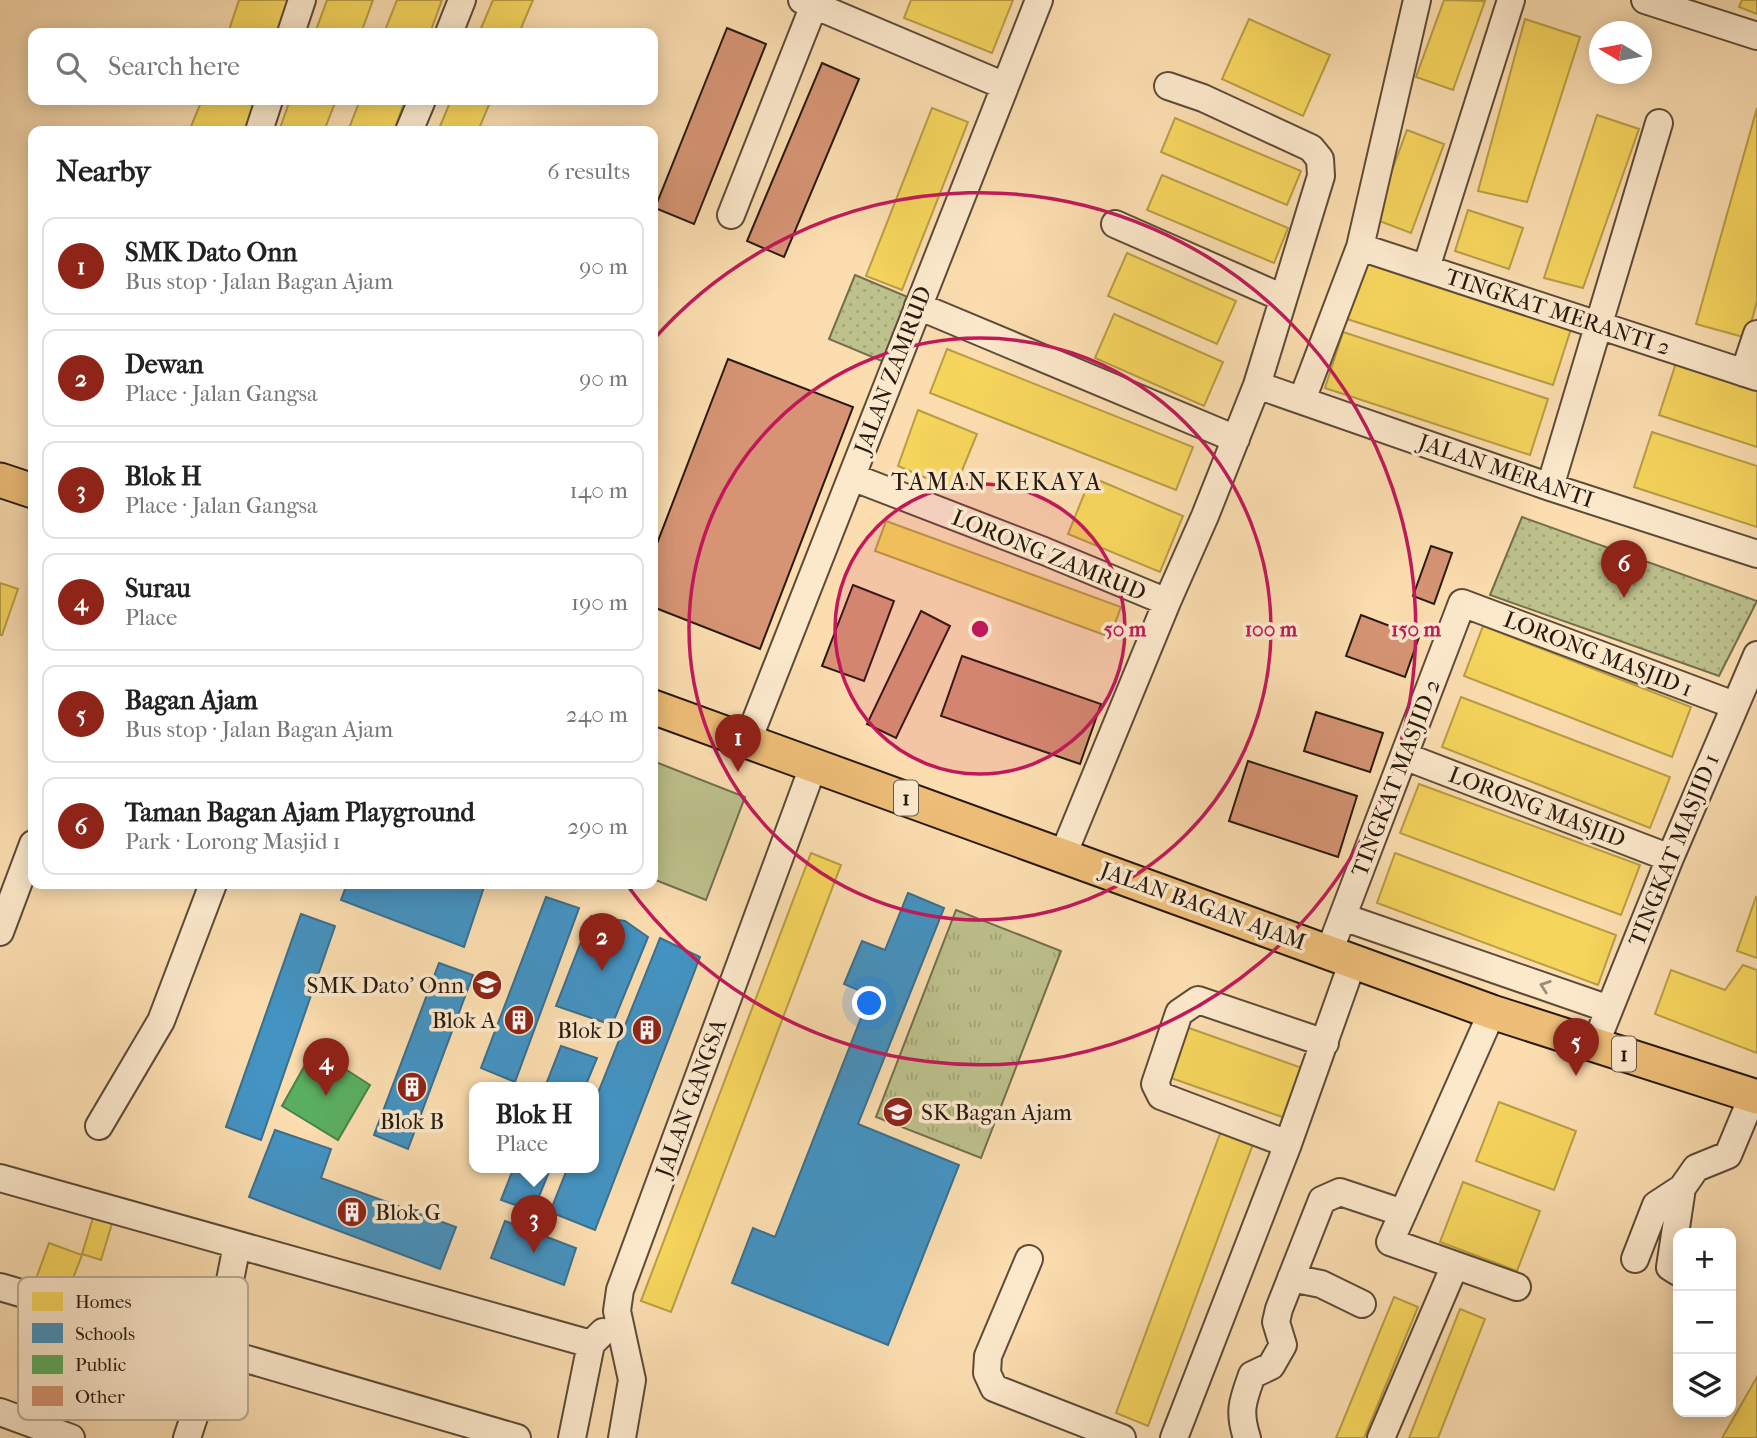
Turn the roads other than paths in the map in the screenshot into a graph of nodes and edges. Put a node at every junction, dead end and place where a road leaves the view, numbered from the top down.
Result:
1 (302, 0) edge
2 (463, 0) edge
3 (1039, 0) edge
4 (1417, 0) edge
5 (1511, 0) edge
6 (1645, 0) edge
7 (808, 2) edge
8 (293, 28) edge
9 (451, 28) edge
10 (1757, 36) edge
11 (1005, 86) junction
12 (1168, 86) dead end
13 (267, 105) edge
14 (420, 105) edge
15 (1659, 123) dead end
16 (261, 126) edge
17 (411, 126) edge
18 (731, 215) dead end
19 (1115, 224) dead end
20 (1360, 247) junction
21 (1426, 268) junction
22 (1283, 298) junction
23 (918, 306) junction
24 (1599, 326) junction
25 (1757, 334) edge
26 (1750, 375) edge
27 (1256, 385) junction
28 (1302, 400) junction
29 (1236, 439) junction
30 (852, 477) junction
31 (0, 480) edge
32 (1550, 487) junction
33 (28, 489) edge
34 (1757, 554) edge
35 (1167, 602) junction
36 (1462, 603) joint
37 (1757, 655) edge
38 (1734, 705) junction
39 (658, 709) edge
40 (748, 740) junction
41 (1404, 756) junction
42 (814, 764) junction
43 (1063, 855) junction
44 (28, 857) edge
45 (1670, 858) junction
46 (211, 889) edge
47 (1343, 917) junction
48 (0, 932) edge
49 (1341, 957) junction
50 (1609, 1009) junction
51 (1492, 1012) junction
52 (1325, 1043) junction
53 (1595, 1045) junction
54 (1755, 1096) edge
55 (99, 1126) dead end
56 (1288, 1144) junction
57 (1, 1184) edge
58 (1682, 1188) junction
59 (1403, 1213) junction
60 (1675, 1228) edge
61 (1673, 1242) edge
62 (237, 1245) junction
63 (1029, 1259) dead end
64 (1634, 1259) dead end
65 (1455, 1265) junction
66 (1673, 1268) edge
67 (231, 1277) edge
68 (1291, 1278) junction
69 (0, 1287) edge
70 (1517, 1287) dead end
71 (18, 1292) edge
72 (1362, 1304) dead end
73 (617, 1311) junction
74 (591, 1344) junction
75 (248, 1360) edge
76 (0, 1412) edge
77 (18, 1419) edge
78 (22, 1420) edge
79 (193, 1420) edge
80 (71, 1438) edge
81 (187, 1438) edge
82 (517, 1438) edge
83 (572, 1438) edge
84 (622, 1438) edge
85 (1122, 1438) edge
86 (1174, 1438) edge
87 (1247, 1438) edge
88 (1381, 1438) edge

1 - 8 street
2 - 9 street
3 - 11 street, JALAN ZAMRUD
4 - 20 street
5 - 21 street
6 - 10 street
7 - 11 street
7 - 18 street
11 - 23 street, JALAN ZAMRUD
12 - 22 street
13 - 16 street
14 - 17 street
15 - 24 street
19 - 22 street
20 - 21 street, TINGKAT MERANTI 2
20 - 28 street
21 - 24 street, TINGKAT MERANTI 2
22 - 27 street
23 - 29 street
23 - 30 street, JALAN ZAMRUD
24 - 26 street, TINGKAT MERANTI 2
24 - 32 street
25 - 26 street
27 - 28 street, JALAN MERANTI
27 - 29 street
28 - 32 street, JALAN MERANTI
29 - 35 street
30 - 35 street, LORONG ZAMRUD
30 - 40 street, JALAN ZAMRUD
31 - 33 main road
32 - 34 street, JALAN MERANTI
35 - 43 street
36 - 38 street, LORONG MASJID 1
36 - 41 street, TINGKAT MASJID 2
37 - 38 street, TINGKAT MASJID 1
38 - 45 street, TINGKAT MASJID 1
39 - 40 main road, JALAN BAGAN AJAM / 1
40 - 42 main road, JALAN BAGAN AJAM / 1
41 - 45 street, LORONG MASJID
41 - 47 street, TINGKAT MASJID 2
42 - 43 main road, JALAN BAGAN AJAM / 1
42 - 73 street, JALAN GANGSA
43 - 49 main road, JALAN BAGAN AJAM / 1
44 - 48 street
45 - 50 street, TINGKAT MASJID 1
46 - 55 street
47 - 49 street, TINGKAT MASJID 2
50 -> 47 street
49 - 51 main road, JALAN BAGAN AJAM / 1
49 - 52 street, TINGKAT MASJID 2
50 - 53 street, TINGKAT MASJID 1
51 - 53 main road, JALAN BAGAN AJAM / 1
51 - 59 street
52 - 56 street, TINGKAT MASJID 2
52 - 56 street
53 - 54 main road, JALAN BAGAN AJAM / 1
54 - 58 street
56 - 86 street, TINGKAT MASJID 2
57 - 62 street
58 - 60 street
58 - 64 street
59 - 65 street
59 - 68 street
61 - 66 street
62 - 67 street
62 - 74 street
63 - 85 street
65 - 70 street
65 - 88 street
68 - 72 street
68 - 87 street
69 - 71 street
73 - 74 street
73 - 84 street, JALAN GANGSA
74 - 83 street
75 - 82 street
76 - 77 street
78 - 80 street
79 - 81 street

